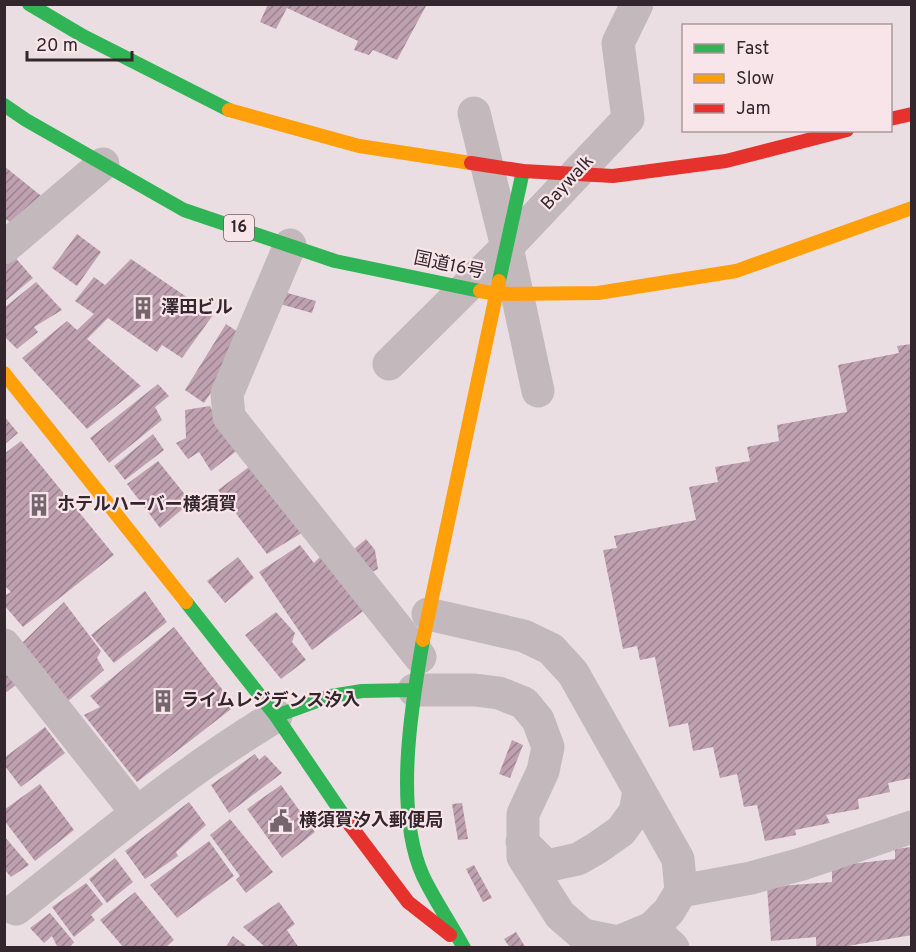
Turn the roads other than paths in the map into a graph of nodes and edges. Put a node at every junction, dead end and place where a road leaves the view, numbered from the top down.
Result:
1 (29, 4) edge
2 (637, 4) edge
3 (4, 105) edge
4 (474, 113) dead end
5 (912, 114) edge
6 (892, 119) edge
7 (839, 132) edge
8 (103, 164) junction
9 (523, 171) junction
10 (912, 208) edge
11 (290, 245) junction
12 (507, 246) junction
13 (4, 248) edge
14 (497, 294) junction
15 (389, 364) dead end
16 (4, 373) edge
17 (538, 391) dead end
18 (428, 614) junction
19 (4, 645) edge
20 (420, 657) junction
21 (414, 690) junction
22 (276, 716) junction
23 (639, 790) junction
24 (137, 813) junction
25 (912, 827) edge
26 (522, 842) junction
27 (681, 891) junction
28 (16, 909) dead end
29 (662, 938) edge
30 (463, 946) edge

1 - 9 main road
2 - 12 street, Baywalk
3 - 8 main road, 国道16号 / 16
4 - 12 street
5 - 6 main road
7 - 9 main road
8 - 11 main road, 国道16号 / 16
8 - 13 street
9 - 14 main road
10 - 14 main road, 国道16号 / 16
11 - 14 main road, 国道16号 / 16
11 - 20 street
12 - 15 street, Baywalk
12 - 17 street
14 - 18 main road
16 - 22 main road
18 - 20 main road
18 - 23 street
19 - 24 street
20 - 21 main road
21 - 22 main road
21 - 26 street
21 - 30 main road
22 - 24 street
22 - 30 main road
23 - 26 street
23 - 27 street
24 - 28 street
25 - 27 street
26 - 29 street
27 - 29 street

